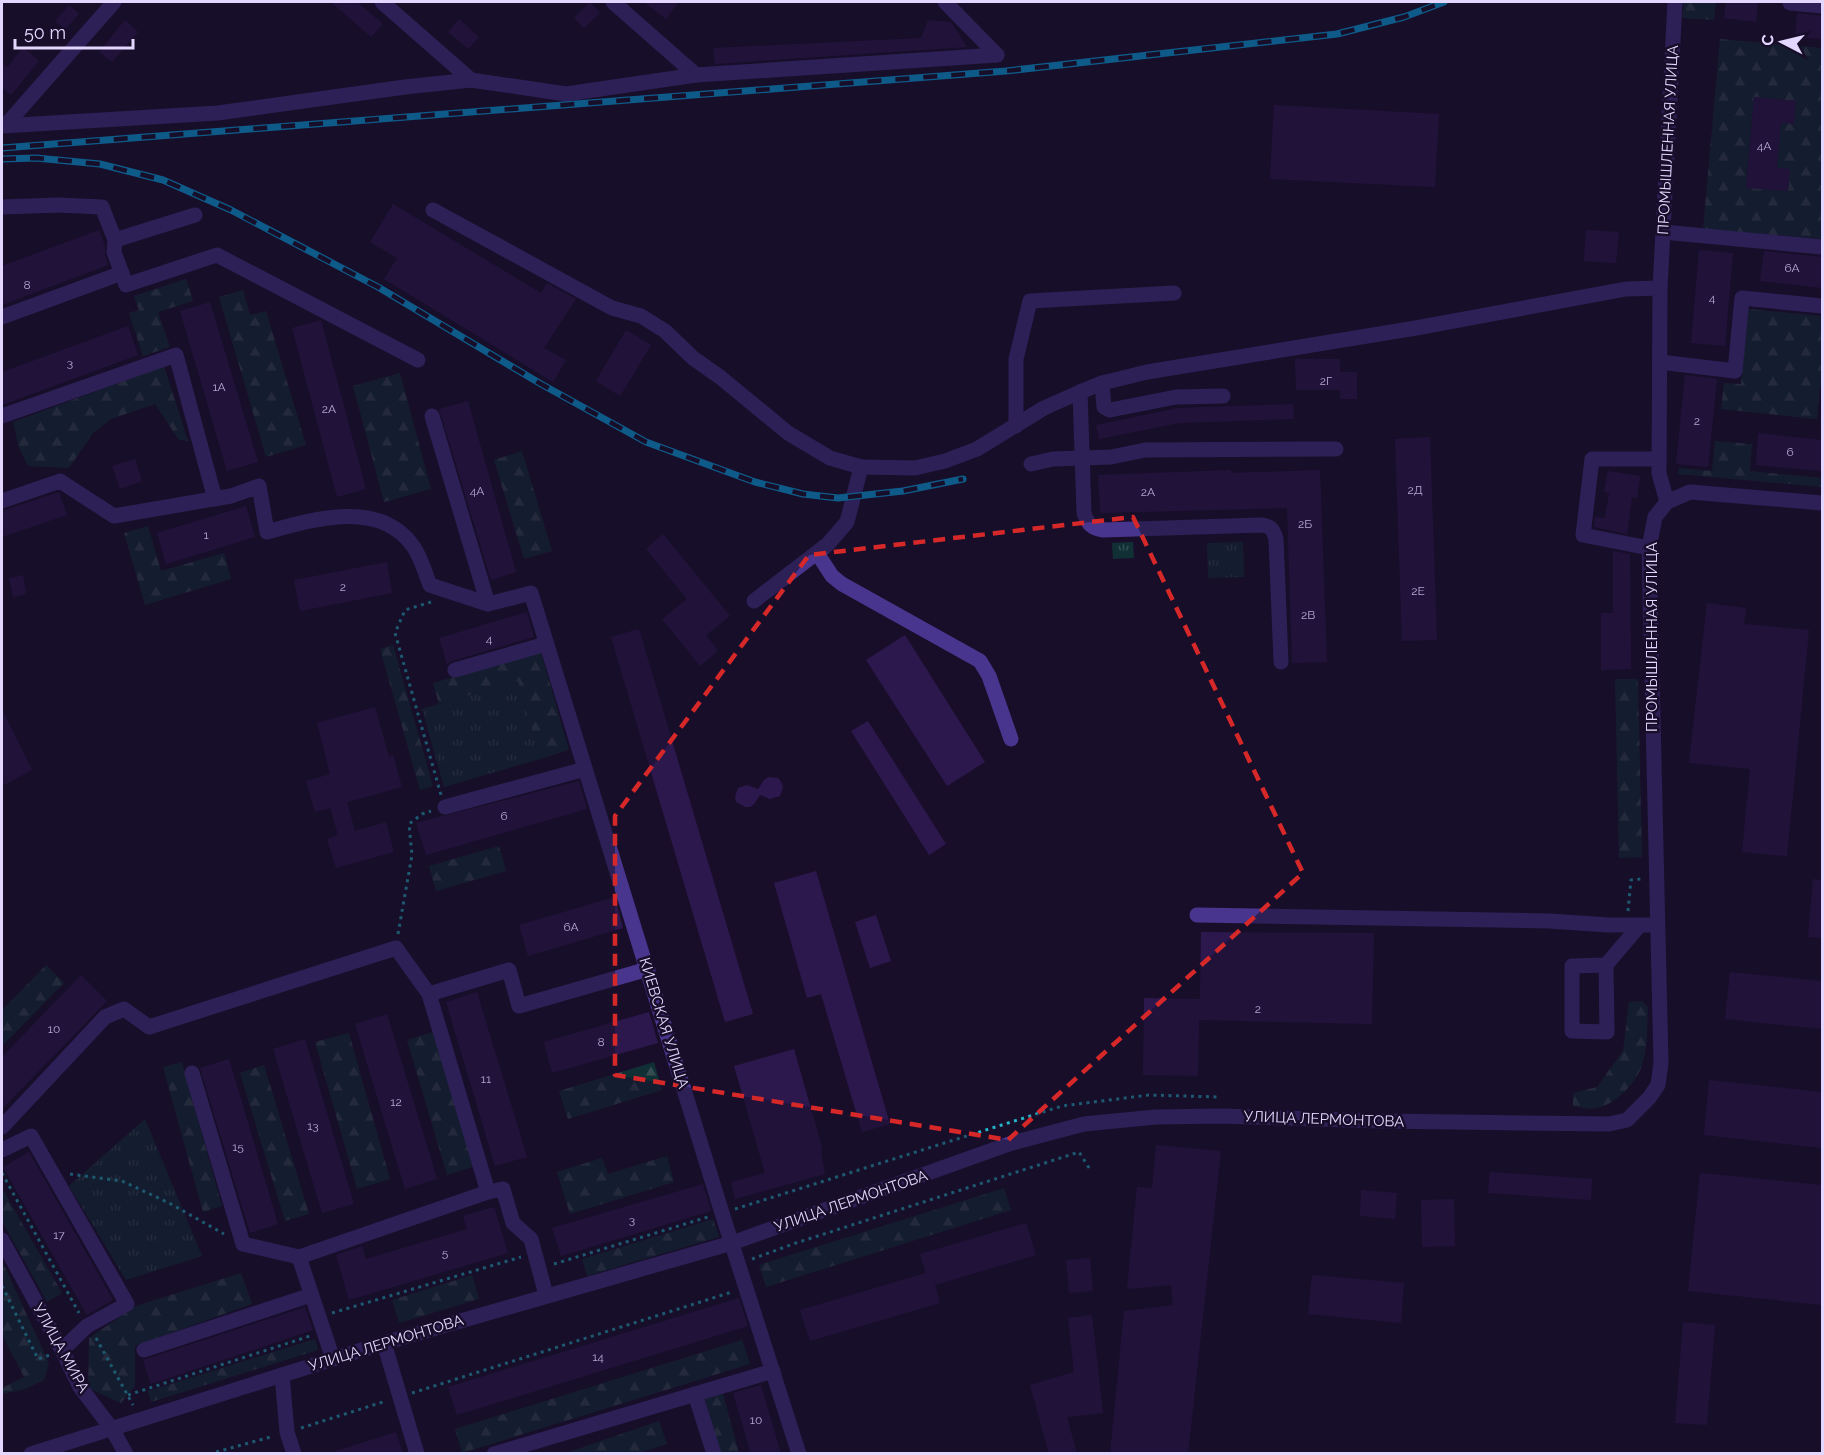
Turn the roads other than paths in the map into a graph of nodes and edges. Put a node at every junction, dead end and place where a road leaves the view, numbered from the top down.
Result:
1 (114, 2) edge
2 (382, 2) edge
3 (613, 2) edge
4 (945, 2) edge
5 (1675, 2) edge
6 (1790, 3) dead end
7 (1822, 6) edge
8 (696, 75) junction
9 (471, 80) junction
10 (4, 125) edge
11 (2, 207) edge
12 (433, 210) dead end
13 (195, 216) dead end
14 (1662, 232) junction
15 (115, 240) junction
16 (1822, 247) edge
17 (122, 273) junction
18 (1660, 288) junction
19 (1174, 293) dead end
20 (1822, 306) edge
21 (2, 317) edge
22 (418, 360) dead end
23 (1660, 362) junction
24 (1102, 383) junction
25 (1080, 392) junction
26 (1223, 396) dead end
27 (2, 416) edge
28 (432, 416) dead end
29 (1016, 426) junction
30 (1336, 449) dead end
31 (1082, 458) junction
32 (1659, 459) junction
33 (1031, 464) dead end
34 (861, 467) junction
35 (215, 499) junction
36 (2, 501) edge
37 (1667, 502) junction
38 (1822, 503) edge
39 (1648, 548) junction
40 (817, 553) junction
41 (754, 601) dead end
42 (488, 604) junction
43 (546, 644) junction
44 (1281, 662) dead end
45 (455, 670) dead end
46 (1011, 739) dead end
47 (585, 769) junction
48 (445, 807) road end
49 (1197, 915) dead end
50 (1633, 925) junction
51 (1656, 925) junction
52 (1606, 965) junction
53 (648, 969) junction
54 (429, 994) junction
55 (1661, 1063) joint
56 (192, 1073) dead end
57 (2, 1127) edge
58 (2, 1150) edge
59 (488, 1192) junction
60 (2, 1240) edge
61 (732, 1243) junction
62 (299, 1257) junction
63 (311, 1294) junction
64 (546, 1295) junction
65 (384, 1343) junction
66 (62, 1350) junction
67 (144, 1350) dead end
68 (333, 1359) junction
69 (773, 1371) junction
70 (282, 1375) junction
71 (695, 1394) junction
72 (112, 1430) junction
73 (31, 1454) edge
74 (126, 1454) edge
75 (294, 1454) edge
76 (417, 1454) edge
77 (494, 1454) edge
78 (714, 1454) edge
79 (799, 1454) edge

1 - 10 street
2 - 9 street
3 - 8 street
4 - 8 street
5 - 14 street, ПРОМЫШЛЕННАЯ УЛИЦА
6 - 7 street
8 - 9 street
9 - 10 street
11 - 15 street
12 - 34 street
13 - 15 street
14 - 16 street
14 - 18 street, ПРОМЫШЛЕННАЯ УЛИЦА
15 - 17 street
17 - 21 street
17 - 22 street
18 - 23 street, ПРОМЫШЛЕННАЯ УЛИЦА
18 - 24 street
19 - 29 street
20 - 23 street
23 - 32 street, ПРОМЫШЛЕННАЯ УЛИЦА
24 - 25 street
24 - 26 street
25 - 29 street
25 - 31 street
27 - 35 street
28 - 42 street
29 - 34 street
30 - 31 street
31 - 33 street
31 - 44 street
32 - 37 street, ПРОМЫШЛЕННАЯ УЛИЦА
32 - 39 street
34 - 40 street
35 - 36 street
35 - 42 street
37 - 38 street
37 - 39 street, ПРОМЫШЛЕННАЯ УЛИЦА
39 - 51 street, ПРОМЫШЛЕННАЯ УЛИЦА
40 - 41 street
40 - 46 street
42 - 43 street, КИЕВСКАЯ УЛИЦА
43 - 45 street
43 - 47 street, КИЕВСКАЯ УЛИЦА
47 - 48 street
47 - 53 street, КИЕВСКАЯ УЛИЦА
49 - 50 street
50 - 51 street
50 - 52 street
51 - 55 street, ПРОМЫШЛЕННАЯ УЛИЦА
52 - 52 street
53 - 54 street
53 - 61 street, КИЕВСКАЯ УЛИЦА
54 - 57 street
54 - 59 street
55 - 61 street, УЛИЦА ЛЕРМОНТОВА
56 - 62 street
58 - 66 street
59 - 62 street
59 - 64 street
60 - 66 street, УЛИЦА МИРА
61 - 64 street, УЛИЦА ЛЕРМОНТОВА
61 - 69 street, КИЕВСКАЯ УЛИЦА
62 - 63 street
63 - 67 street
63 - 68 street
64 - 65 street, УЛИЦА ЛЕРМОНТОВА
65 - 68 street, УЛИЦА ЛЕРМОНТОВА
65 - 76 street
66 - 72 street, УЛИЦА МИРА
68 - 70 street, УЛИЦА ЛЕРМОНТОВА
69 - 71 street
69 - 79 street, КИЕВСКАЯ УЛИЦА
70 - 72 street, УЛИЦА ЛЕРМОНТОВА
70 - 75 street
71 - 77 street
71 - 78 street
72 - 73 street, УЛИЦА ЛЕРМОНТОВА
72 - 74 street, УЛИЦА МИРА

